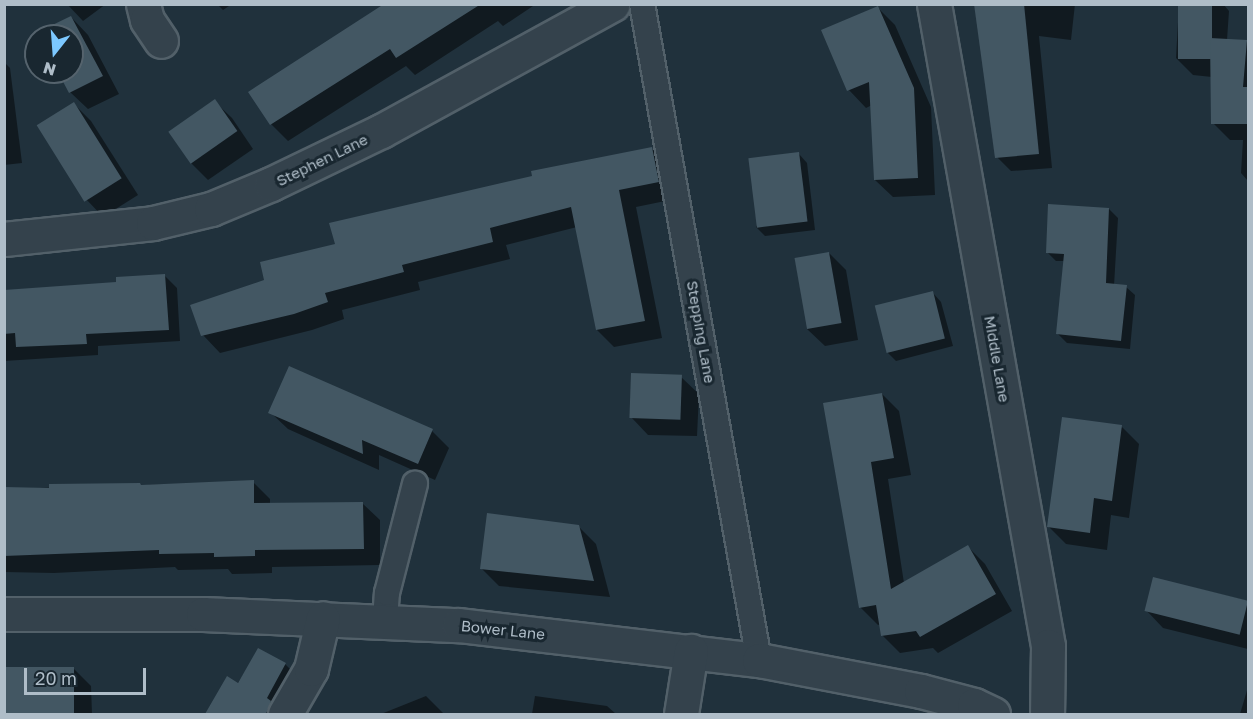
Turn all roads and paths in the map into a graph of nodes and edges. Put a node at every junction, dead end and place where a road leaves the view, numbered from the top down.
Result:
1 (143, 4) edge
2 (642, 4) edge
3 (934, 4) edge
4 (601, 7) edge
5 (161, 41) dead end
6 (4, 239) edge
7 (415, 484) dead end
8 (4, 614) edge
9 (323, 618) junction
10 (385, 620) junction
11 (691, 651) junction
12 (759, 660) junction
13 (285, 714) edge
14 (681, 714) edge
15 (993, 714) edge
16 (1047, 714) edge

1 - 5 street
2 - 12 lane, Stepping Lane
3 - 16 street, Middle Lane
4 - 6 street, Stephen Lane
7 - 10 lane
8 - 9 street, Bower Lane
9 - 10 street, Bower Lane
9 - 13 street
10 - 11 street, Bower Lane
11 - 12 street, Bower Lane
11 - 14 street
12 - 15 street, Bower Lane

